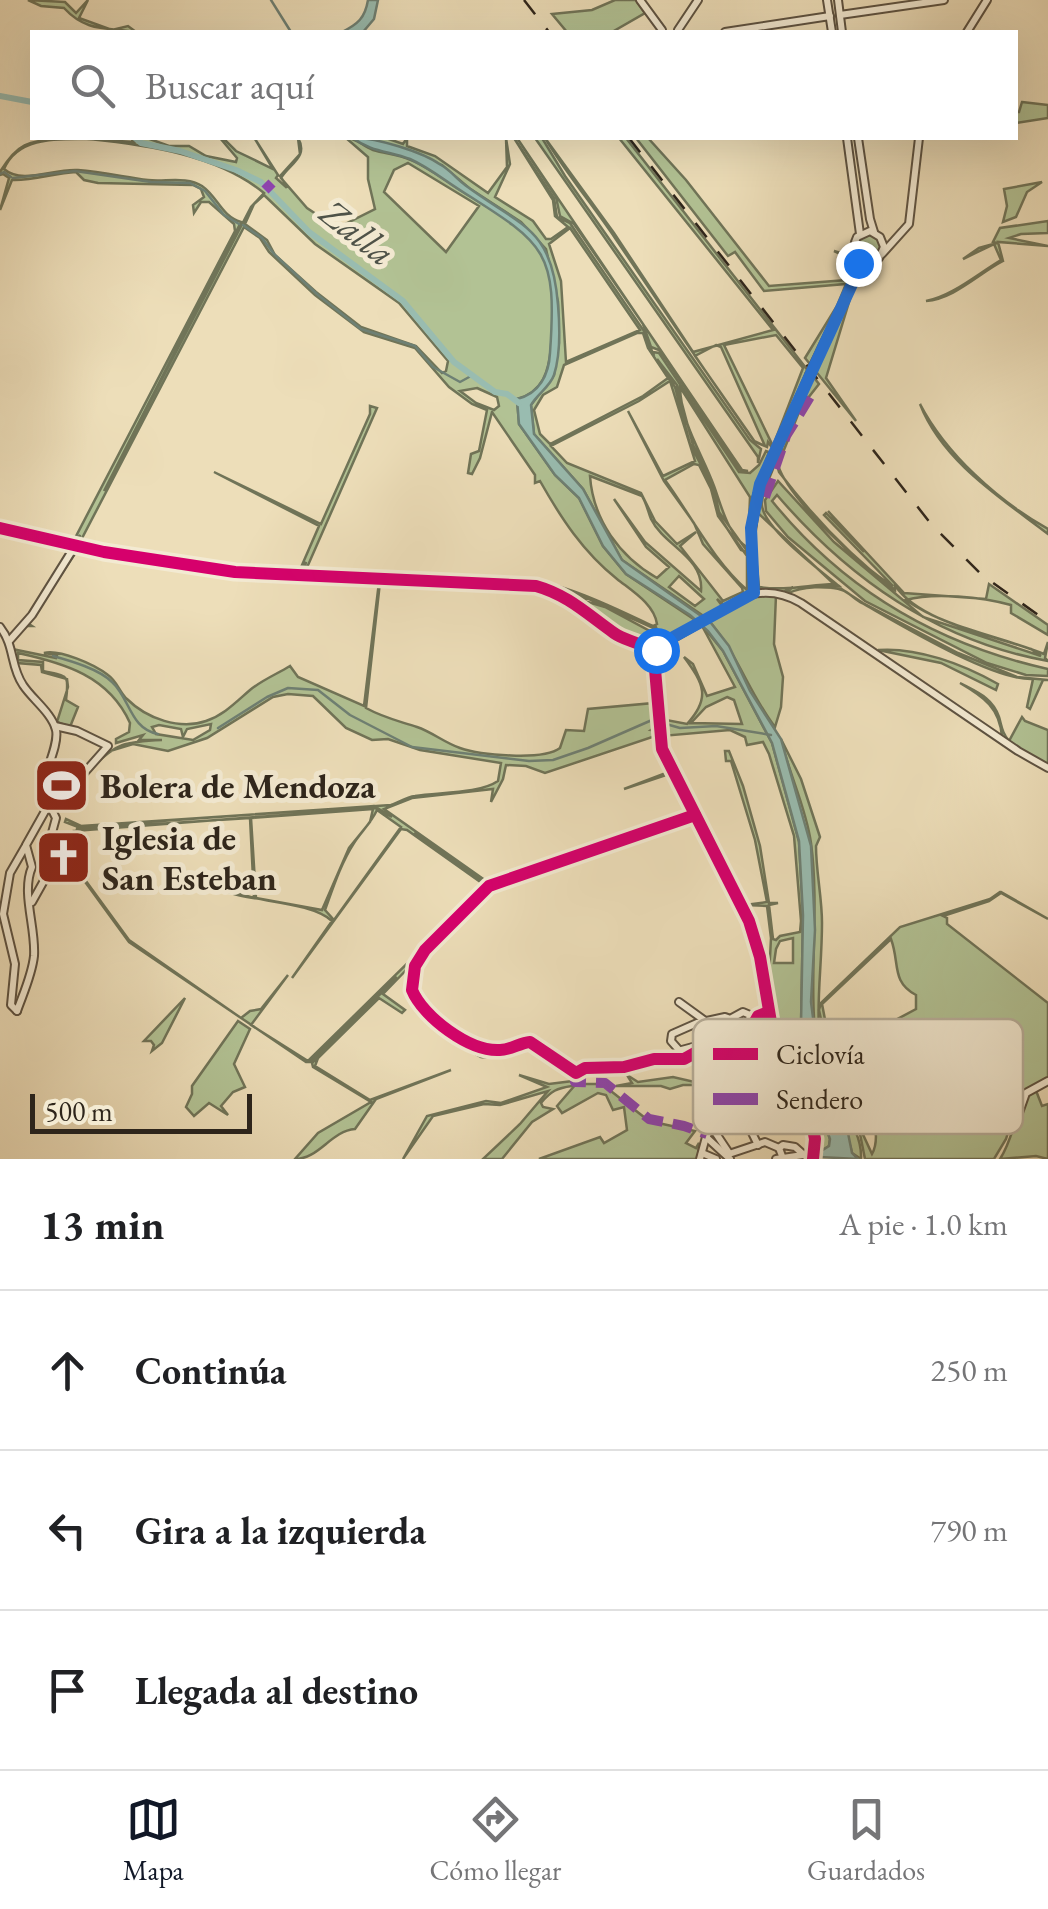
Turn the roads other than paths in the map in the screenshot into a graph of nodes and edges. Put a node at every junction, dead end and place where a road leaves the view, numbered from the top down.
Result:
1 (640, 0) edge
2 (698, 0) edge
3 (827, 0) edge
4 (838, 0) edge
5 (944, 0) edge
6 (987, 0) edge
7 (840, 15) junction
8 (830, 16) junction
9 (660, 30) edge
10 (681, 30) edge
11 (738, 30) edge
12 (832, 30) edge
13 (842, 30) edge
14 (968, 30) edge
15 (848, 140) edge
16 (858, 140) edge
17 (919, 140) edge
18 (860, 234) junction
19 (878, 235) junction
20 (896, 240) junction
21 (882, 254) junction
22 (857, 257) junction
23 (870, 262) junction
24 (854, 280) junction
25 (0, 528) edge
26 (75, 546) junction
27 (754, 593) junction
28 (0, 627) edge
29 (666, 641) junction
30 (636, 642) junction
31 (654, 643) junction
32 (11, 644) junction
33 (654, 655) junction
34 (55, 726) junction
35 (1048, 768) edge
36 (43, 784) junction
37 (49, 803) junction
38 (694, 814) junction
39 (26, 846) junction
40 (28, 886) junction
41 (41, 886) junction
42 (34, 899) junction
43 (679, 1002) dead end
44 (768, 1012) junction
45 (700, 1019) edge
46 (760, 1019) edge
47 (771, 1019) edge
48 (693, 1028) edge
49 (693, 1048) edge
50 (678, 1050) junction
51 (693, 1054) edge
52 (670, 1059) junction
53 (1048, 1081) edge
54 (1023, 1098) edge
55 (707, 1134) edge
56 (716, 1134) edge
57 (753, 1134) edge
58 (706, 1137) junction
59 (758, 1145) junction
60 (779, 1154) edge
61 (804, 1155) junction
62 (701, 1156) edge
63 (814, 1156) edge
64 (730, 1157) edge
65 (791, 1158) edge
66 (716, 1159) edge

1 - 9 street
2 - 10 street
3 - 8 street
4 - 7 street
5 - 7 street
6 - 14 street
7 - 13 street
8 - 11 street
8 - 12 street
15 - 18 street
16 - 19 street
17 - 20 street
18 - 19 street
18 - 22 street
19 - 20 street
19 - 21 street
20 - 21 street
21 - 23 street
22 - 23 street
22 - 24 street
23 - 24 street
24 - 27 street, bridge
25 - 26 street
26 - 30 street
26 - 32 street
27 - 29 street
27 - 35 street
28 - 32 street
29 - 31 street
29 - 33 street
30 - 31 street
30 - 33 street
31 - 33 street
32 - 34 street
33 - 38 street
34 - 36 street
34 - 37 street
36 - 37 street
36 - 37 street
37 - 39 street
37 - 41 street
38 - 44 street
38 - 52 street
39 - 40 street
39 - 42 street
40 - 41 street
40 - 42 street
41 - 42 street
43 - 45 street
44 - 46 street
44 - 47 street
48 - 50 street
49 - 50 street
50 - 52 street
51 - 52 street
53 - 54 street
55 - 58 street
56 - 64 street
57 - 59 street
58 - 62 street
58 - 64 street
59 - 60 street
59 - 64 street
60 - 61 street
60 - 65 street
61 - 63 street
61 - 65 street
62 - 66 street

